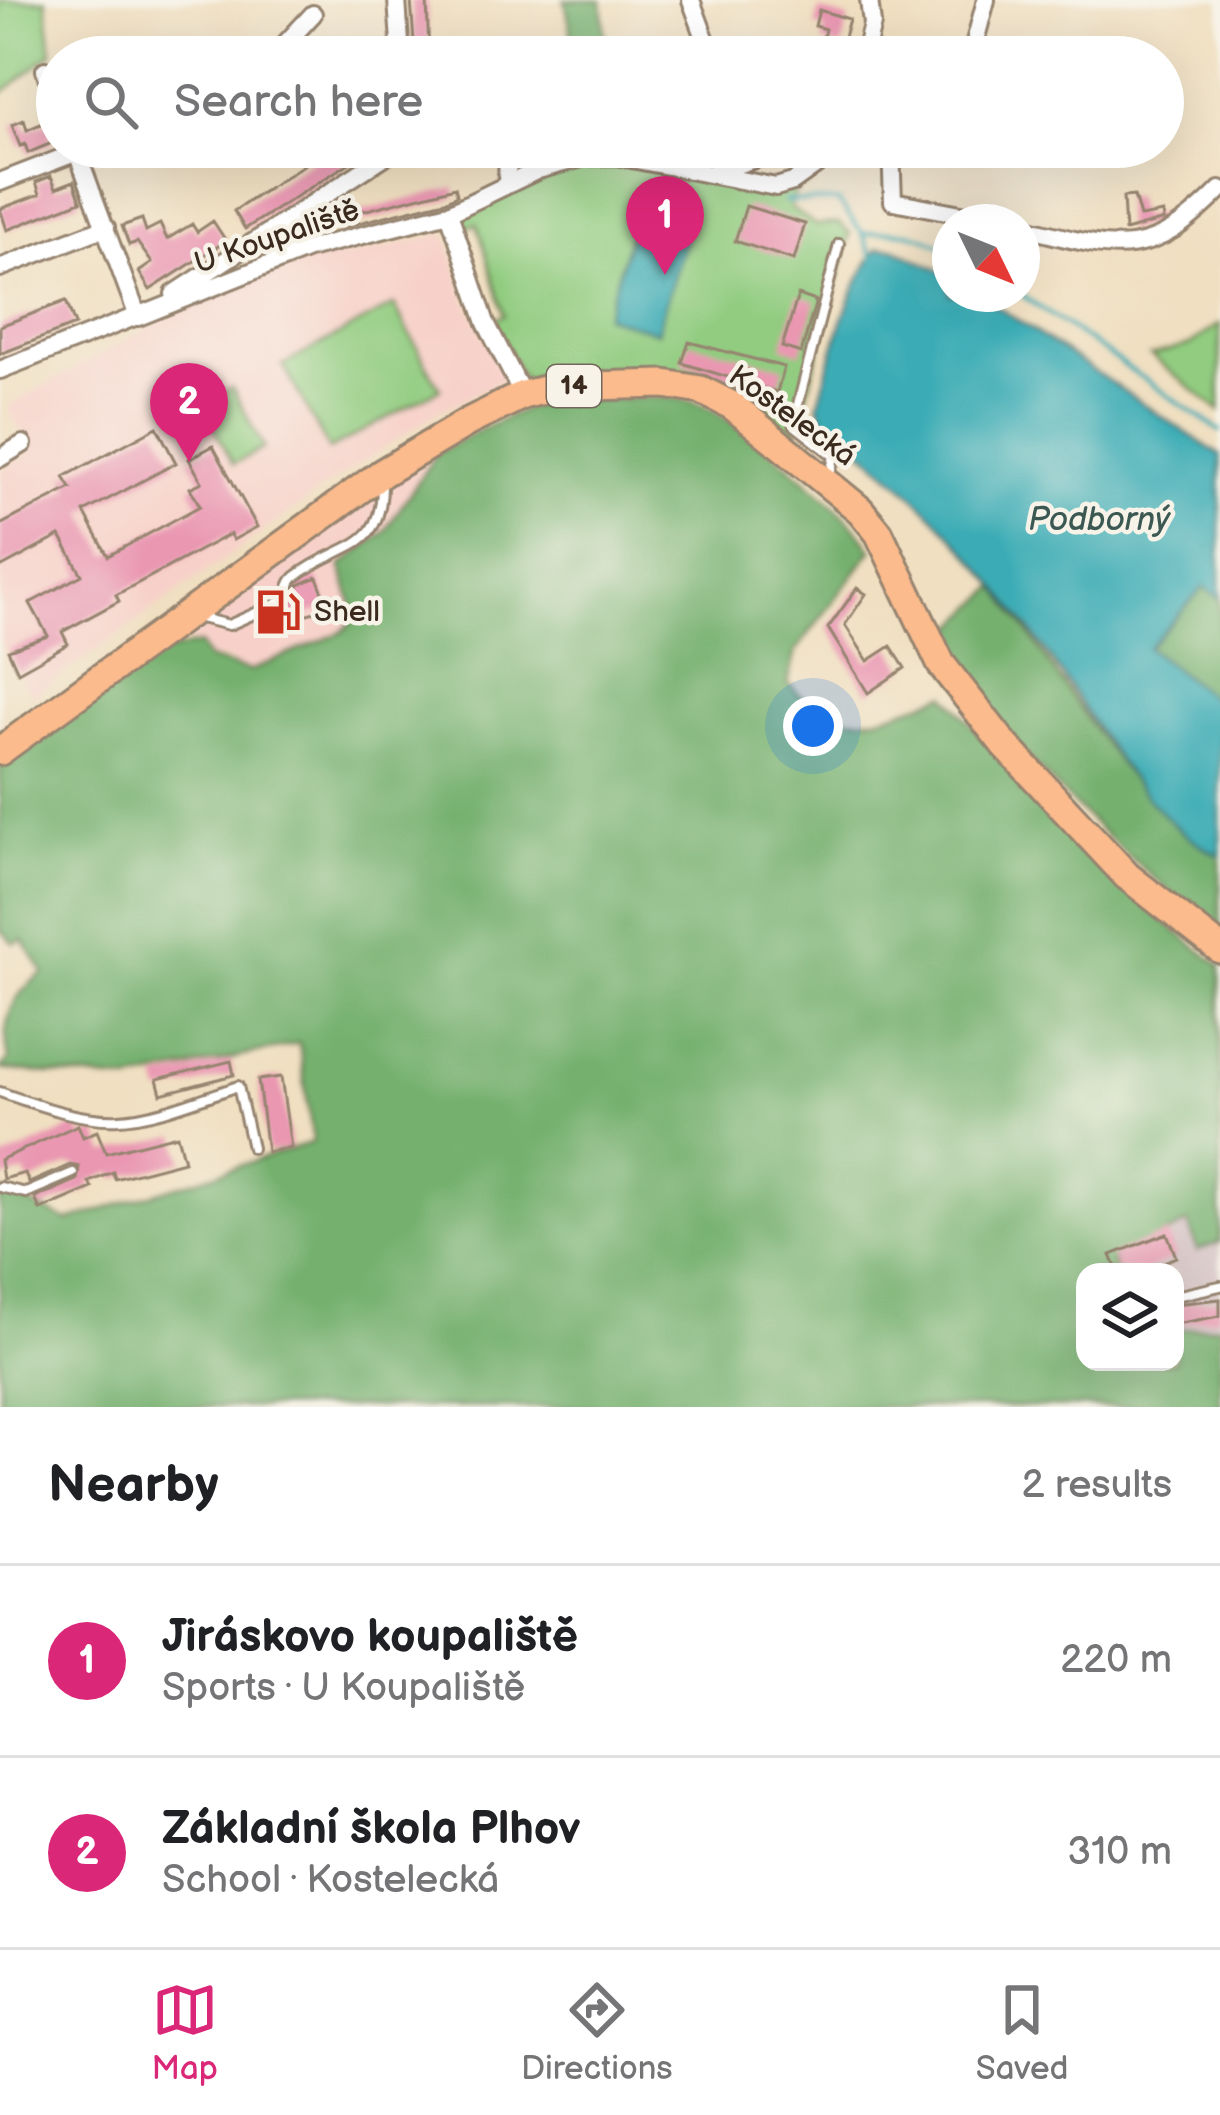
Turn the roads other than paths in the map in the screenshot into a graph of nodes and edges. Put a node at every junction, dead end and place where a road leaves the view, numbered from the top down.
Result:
1 (397, 0) edge
2 (692, 0) edge
3 (869, 0) edge
4 (986, 0) edge
5 (313, 14) dead end
6 (293, 36) edge
7 (400, 36) edge
8 (705, 36) edge
9 (869, 36) edge
10 (977, 36) edge
11 (36, 167) edge
12 (87, 168) edge
13 (367, 168) edge
14 (507, 168) edge
15 (555, 168) edge
16 (679, 168) edge
17 (729, 168) edge
18 (813, 168) edge
19 (892, 168) edge
20 (711, 174) junction
21 (0, 182) edge
22 (507, 185) junction
23 (1220, 190) edge
24 (932, 208) edge
25 (449, 213) junction
26 (106, 227) junction
27 (1040, 230) edge
28 (839, 244) dead end
29 (0, 268) edge
30 (139, 317) junction
31 (0, 370) edge
32 (523, 395) junction
33 (23, 444) dead end
34 (0, 458) edge
35 (382, 473) junction
36 (829, 482) junction
37 (190, 614) junction
38 (0, 751) edge
39 (1220, 949) edge
40 (0, 1092) edge
41 (252, 1148) dead end
42 (73, 1173) dead end
43 (0, 1187) edge
44 (1220, 1286) edge
45 (1184, 1294) edge

1 - 7 street
2 - 8 street
3 - 9 street
4 - 10 street
5 - 6 street
11 - 21 street
12 - 26 street
13 - 30 street
14 - 22 street
15 - 22 street, U Koupaliště
16 - 20 street, U Koupaliště
17 - 20 street
18 - 20 street, U Koupaliště
19 - 24 street
22 - 25 street, U Koupaliště
23 - 27 street
25 - 30 street, U Koupaliště
25 - 32 street
26 - 29 street
26 - 30 street
28 - 36 lane
30 - 31 street
32 - 35 main road, Kostelecká / 14
32 - 36 main road, Kostelecká / 14
33 - 34 street
35 - 37 main road, Kostelecká / 14
35 - 37 lane
36 - 39 main road, Kostelecká / 14
37 - 38 main road, Kostelecká / 14
40 - 41 lane
42 - 43 lane
44 - 45 lane

